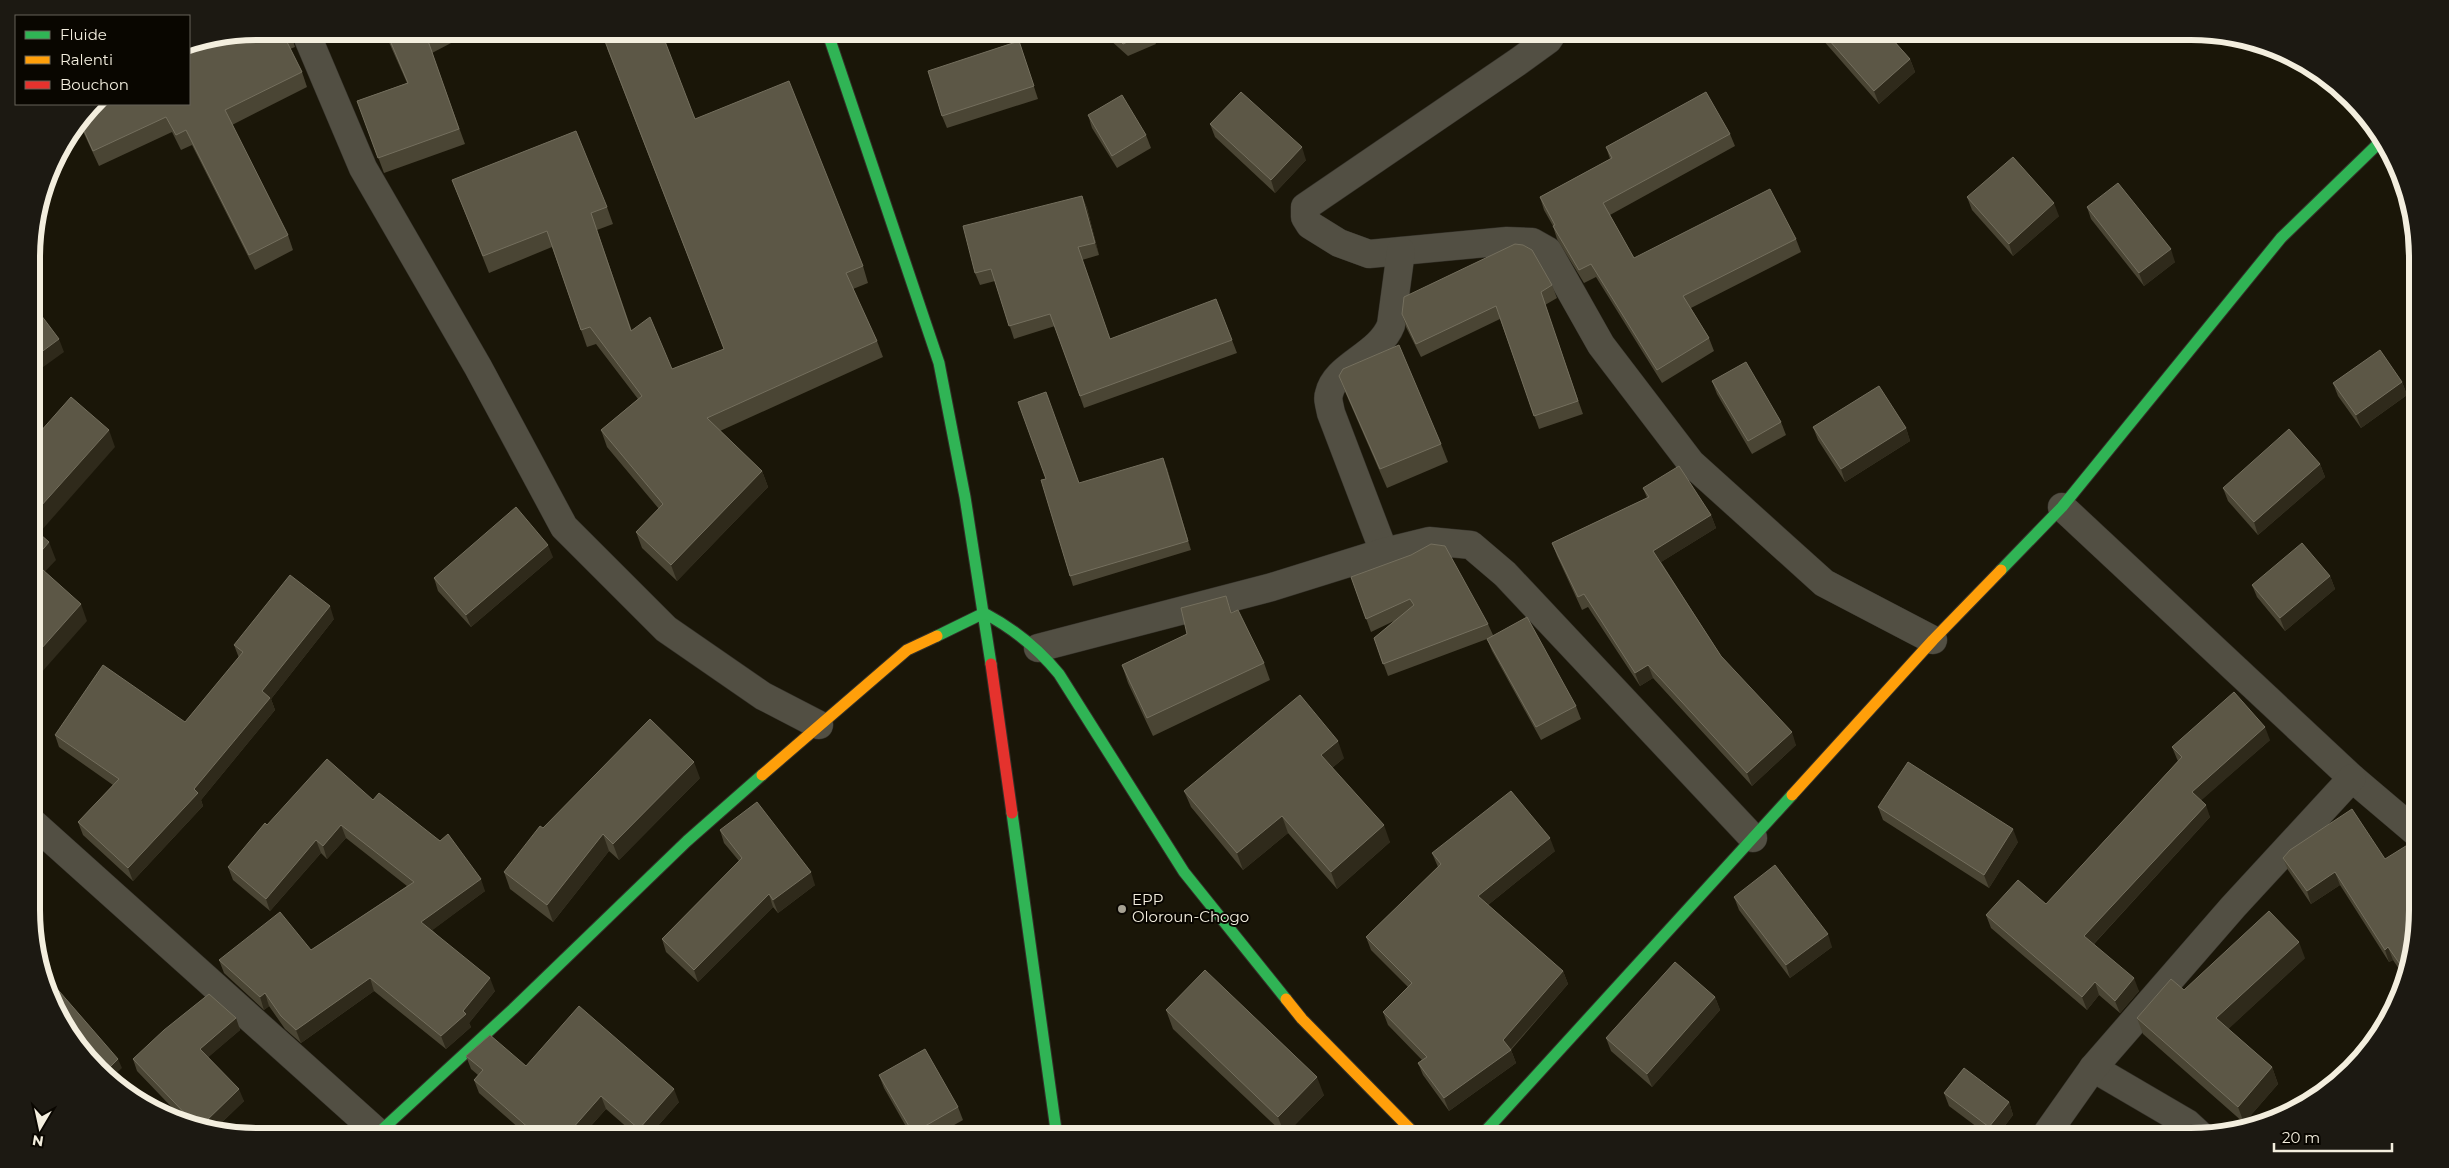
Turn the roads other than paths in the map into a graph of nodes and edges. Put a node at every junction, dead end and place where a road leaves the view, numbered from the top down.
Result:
1 (309, 40) edge
2 (830, 40) edge
3 (1548, 40) edge
4 (2377, 145) edge
5 (1401, 251) junction
6 (2062, 507) junction
7 (1384, 552) junction
8 (984, 613) junction
9 (1933, 640) junction
10 (1038, 648) junction
11 (819, 725) junction
12 (2352, 778) junction
13 (2409, 826) edge
14 (40, 829) edge
15 (1753, 838) junction
16 (2093, 1068) junction
17 (369, 1128) edge
18 (383, 1128) edge
19 (1056, 1128) edge
20 (1408, 1128) edge
21 (1488, 1128) edge
22 (2051, 1128) edge
23 (2192, 1128) edge

1 - 11 street
2 - 8 street
3 - 5 street
4 - 6 street
5 - 7 street
5 - 9 street
6 - 9 street
6 - 12 street
7 - 10 street
7 - 15 street
8 - 10 street
8 - 11 street
8 - 19 street
9 - 15 street
10 - 20 street
11 - 18 street
12 - 13 street
12 - 16 street
14 - 17 street
15 - 21 street
16 - 22 street
16 - 23 street

